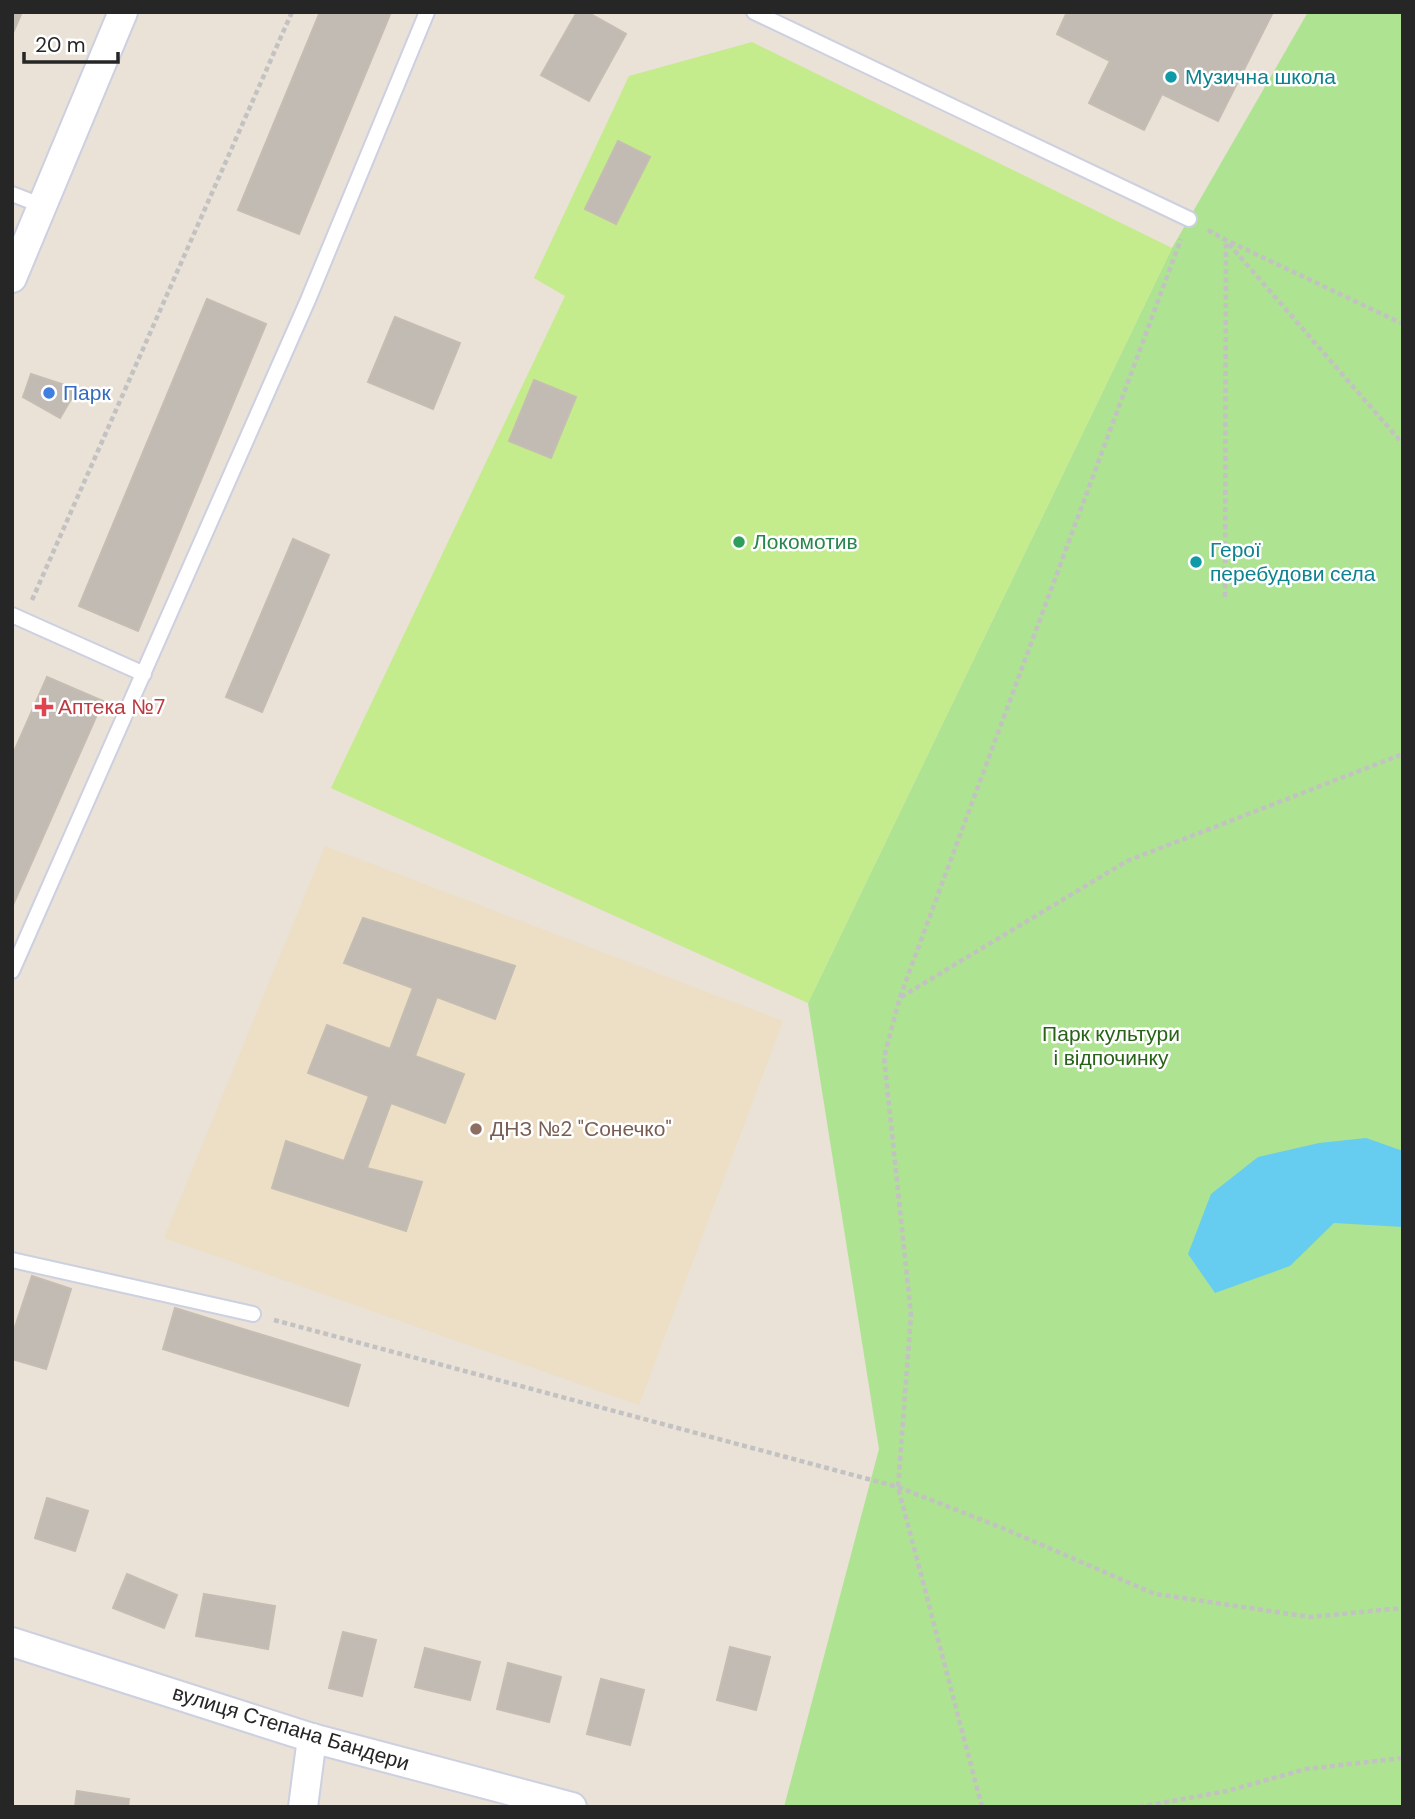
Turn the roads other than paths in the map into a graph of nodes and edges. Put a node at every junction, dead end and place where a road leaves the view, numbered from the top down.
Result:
1 (123, 12) edge
2 (427, 12) edge
3 (754, 12) edge
4 (12, 194) edge
5 (43, 206) junction
6 (1189, 219) road end
7 (12, 278) edge
8 (18, 618) edge
9 (144, 674) junction
10 (12, 971) edge
11 (12, 1259) edge
12 (253, 1314) road end
13 (12, 1642) edge
14 (313, 1738) junction
15 (303, 1807) edge
16 (572, 1807) edge

1 - 5 street
2 - 9 lane
3 - 6 lane
4 - 5 lane
5 - 7 street
8 - 9 lane
9 - 10 lane
11 - 12 lane
13 - 14 street, вулиця Степана Бандери
14 - 15 street
14 - 16 street, вулиця Степана Бандери

